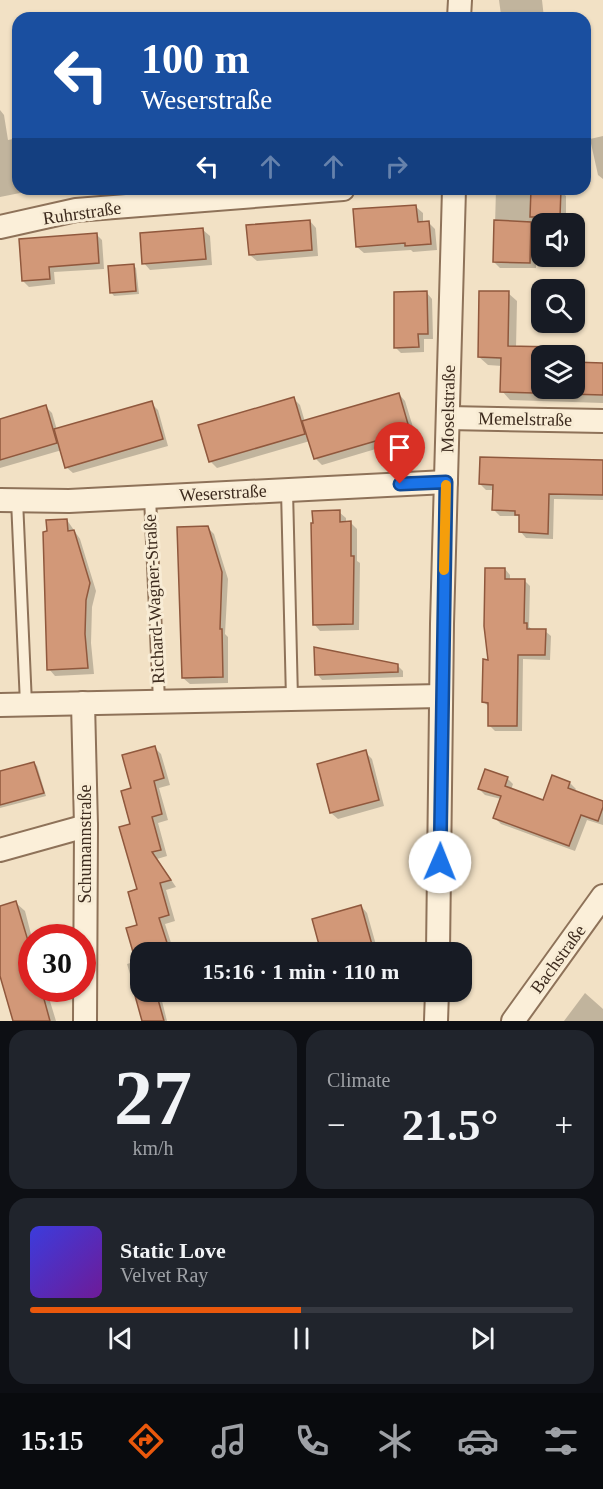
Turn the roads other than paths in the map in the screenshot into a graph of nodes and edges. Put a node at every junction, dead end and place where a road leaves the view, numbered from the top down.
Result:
1 (267, 195) edge
2 (454, 195) edge
3 (0, 227) edge
4 (448, 418) junction
5 (603, 421) edge
6 (446, 482) junction
7 (286, 490) junction
8 (150, 497) junction
9 (8, 500) edge
10 (441, 696) junction
11 (292, 699) junction
12 (159, 701) junction
13 (83, 703) junction
14 (26, 704) junction
15 (0, 705) edge
16 (86, 826) junction
17 (0, 850) edge
18 (603, 896) edge
19 (438, 942) edge
20 (437, 1002) edge
21 (85, 1021) edge
22 (436, 1021) edge
23 (513, 1021) edge

1 - 3 street, Ruhrstraße
2 - 4 street, Moselstraße
4 - 5 street, Memelstraße
4 - 6 street, Moselstraße
6 - 7 street, Weserstraße
6 - 10 street, Moselstraße
7 - 8 street, Weserstraße
7 - 11 lane
8 - 9 street, Weserstraße
8 - 12 lane, Richard-Wagner-Straße
9 - 14 lane
10 - 11 street, Richard-Wagner-Straße
10 - 19 street, Moselstraße
11 - 12 street, Richard-Wagner-Straße
12 - 13 street, Richard-Wagner-Straße
13 - 14 street, Richard-Wagner-Straße
13 - 16 street, Schumannstraße
14 - 15 street, Richard-Wagner-Straße
16 - 17 street
16 - 21 street, Schumannstraße
18 - 23 street, Bachstraße
20 - 22 street

